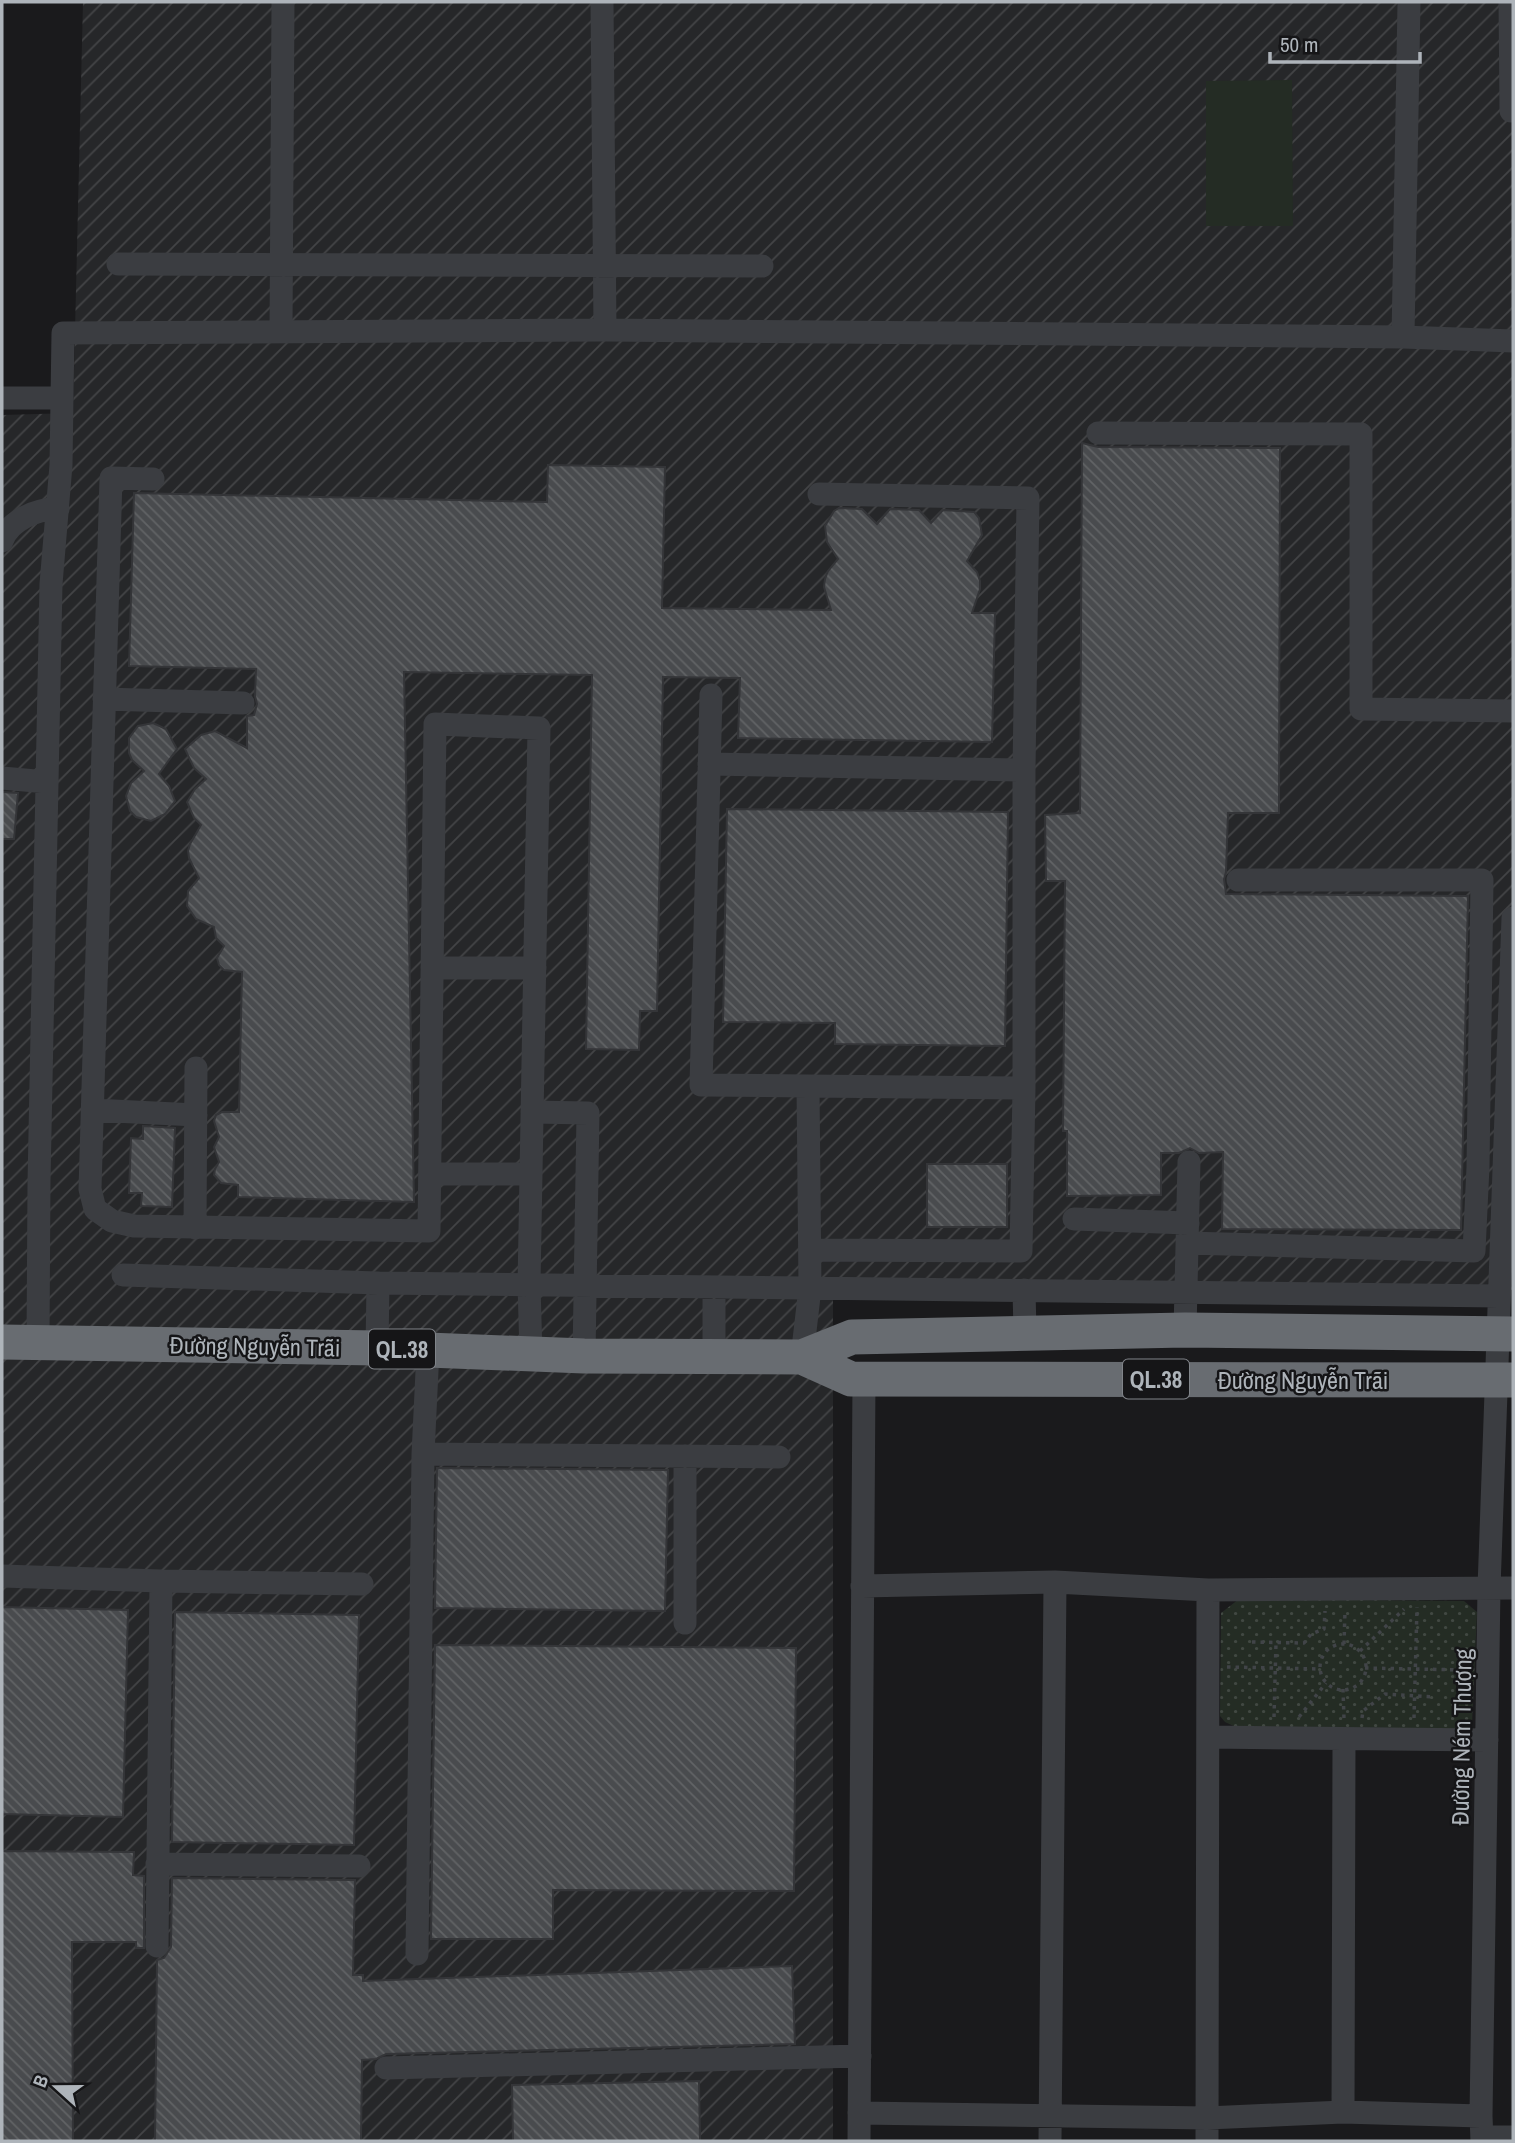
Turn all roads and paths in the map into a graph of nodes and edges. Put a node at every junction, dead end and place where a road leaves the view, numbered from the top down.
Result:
1 (283, 2) edge
2 (602, 2) edge
3 (1409, 2) edge
4 (1510, 2) edge
5 (1511, 111) dead end
6 (118, 264) dead end
7 (282, 265) junction
8 (604, 266) junction
9 (762, 267) dead end
10 (605, 330) junction
11 (281, 331) junction
12 (1403, 337) junction
13 (1513, 341) edge
14 (2, 398) edge
15 (61, 398) junction
16 (1098, 433) dead end
17 (153, 479) dead end
18 (819, 494) dead end
19 (58, 509) junction
20 (2, 541) edge
21 (711, 695) dead end
22 (104, 699) junction
23 (243, 703) dead end
24 (1513, 711) edge
25 (709, 764) junction
26 (1024, 770) junction
27 (2, 778) edge
28 (47, 782) junction
29 (1238, 880) dead end
30 (1513, 918) edge
31 (432, 968) junction
32 (535, 968) junction
33 (196, 1069) dead end
34 (808, 1086) junction
35 (1024, 1088) junction
36 (93, 1110) junction
37 (532, 1112) junction
38 (196, 1115) junction
39 (1189, 1162) dead end
40 (430, 1174) junction
41 (531, 1174) junction
42 (1074, 1219) dead end
43 (195, 1228) junction
44 (1188, 1233) junction
45 (810, 1250) junction
46 (123, 1275) dead end
47 (378, 1283) junction
48 (529, 1284) junction
49 (587, 1285) junction
50 (714, 1287) junction
51 (810, 1288) junction
52 (1024, 1290) junction
53 (1186, 1292) junction
54 (1300, 1294) junction
55 (1499, 1296) junction
56 (1185, 1330) junction
57 (1025, 1332) junction
58 (1300, 1332) junction
59 (1505, 1334) edge
60 (2, 1342) edge
61 (38, 1342) junction
62 (377, 1348) junction
63 (428, 1350) junction
64 (531, 1354) junction
65 (584, 1356) junction
66 (714, 1356) junction
67 (802, 1357) junction
68 (863, 1379) junction
69 (1505, 1380) edge
70 (423, 1454) junction
71 (685, 1456) junction
72 (779, 1458) dead end
73 (2, 1577) edge
74 (160, 1581) junction
75 (1055, 1582) junction
76 (362, 1584) dead end
77 (862, 1586) junction
78 (1489, 1588) junction
79 (1513, 1588) edge
80 (1208, 1591) junction
81 (1325, 1604) dead end
82 (1345, 1605) dead end
83 (1407, 1605) dead end
84 (1417, 1605) dead end
85 (685, 1623) dead end
86 (1252, 1642) dead end
87 (1276, 1643) junction
88 (1344, 1644) junction
89 (1360, 1651) junction
90 (1223, 1667) dead end
91 (1275, 1668) junction
92 (1365, 1668) junction
93 (1320, 1669) junction
94 (1415, 1669) junction
95 (1472, 1670) dead end
96 (1326, 1683) junction
97 (1343, 1689) junction
98 (1414, 1696) junction
99 (1435, 1697) dead end
100 (1414, 1719) dead end
101 (1296, 1720) dead end
102 (1362, 1721) dead end
103 (1274, 1729) dead end
104 (1344, 1735) junction
105 (1209, 1737) junction
106 (1487, 1740) junction
107 (157, 1864) junction
108 (359, 1866) dead end
109 (157, 1946) dead end
110 (417, 1954) dead end
111 (860, 2056) junction
112 (386, 2068) dead end
113 (1343, 2112) junction
114 (859, 2113) junction
115 (1050, 2116) junction
116 (1207, 2118) junction
117 (1482, 2132) edge
118 (1513, 2137) edge
119 (859, 2141) edge
120 (1050, 2141) edge
121 (1207, 2141) edge

1 - 7 street
2 - 8 street
3 - 12 street
4 - 5 street
6 - 7 street
7 - 8 street
7 - 11 street
8 - 9 street
8 - 10 street
10 - 11 street
10 - 12 street
11 - 15 street
12 - 13 street
14 - 15 street
15 - 19 street
16 - 24 street
17 - 22 street
18 - 26 street
19 - 20 street
19 - 28 street
21 - 25 street
22 - 23 street
22 - 36 street
25 - 26 street
25 - 34 street
26 - 35 street
27 - 28 street
28 - 61 street
29 - 44 street
30 - 55 street, Đường Ném Thượng
31 - 32 street
31 - 32 street
31 - 40 street
32 - 37 street
33 - 38 street
34 - 35 street
34 - 45 street
35 - 45 street
36 - 38 street
36 - 43 street
37 - 41 street
37 - 49 street
38 - 43 street
39 - 44 street
40 - 41 street
40 - 43 street
41 - 48 street
42 - 44 street
44 - 53 street
45 - 51 street
46 - 47 street
47 - 48 street
47 - 62 street
48 - 49 street
48 - 64 street
49 - 50 street
49 - 65 street
50 - 51 street
50 - 66 street
51 - 52 street
51 - 67 street
52 - 53 street
52 - 57 street
53 - 54 street
53 - 56 street
54 - 55 street
54 - 58 street
55 - 59 street, Đường Ném Thượng
56 - 57 highway, Đường Nguyễn Trãi / QL.38
56 - 58 highway, Đường Nguyễn Trãi / QL.38
57 - 67 highway, Đường Nguyễn Trãi / QL.38
58 - 59 highway, Đường Nguyễn Trãi / QL.38
59 - 69 street, Đường Ném Thượng
60 - 61 highway, Đường Nguyễn Trãi / QL.38
61 - 62 highway, Đường Nguyễn Trãi / QL.38
62 - 63 highway, Đường Nguyễn Trãi / QL.38
63 - 64 highway, Đường Nguyễn Trãi / QL.38
63 - 70 street
64 - 65 highway, Đường Nguyễn Trãi / QL.38
65 - 66 highway, Đường Nguyễn Trãi / QL.38
66 - 67 highway, Đường Nguyễn Trãi / QL.38
67 - 68 highway, Đường Nguyễn Trãi / QL.38
68 - 69 highway, Đường Nguyễn Trãi / QL.38
68 - 77 street
69 - 78 street, Đường Ném Thượng
70 - 71 street
70 - 110 street
71 - 72 street
71 - 85 street
73 - 74 street
74 - 76 street
74 - 107 street
75 - 77 street
75 - 80 street
75 - 115 street
77 - 111 street
78 - 79 street
78 - 80 street
78 - 106 street, Đường Ném Thượng
80 - 105 street
81 - 87 path
82 - 88 path
83 - 89 path
84 - 94 path
86 - 87 path
87 - 91 path
88 - 89 path
88 - 93 path
89 - 92 path
90 - 91 path
91 - 93 path
91 - 103 path
92 - 94 path
92 - 97 path
93 - 96 path
94 - 95 path
94 - 98 path
96 - 97 path
96 - 101 path
97 - 104 path
98 - 99 path
98 - 100 path
98 - 102 path
104 - 105 street
104 - 106 street
104 - 113 street
105 - 116 street
106 - 117 street, Đường Ném Thượng
107 - 108 street
107 - 109 street
111 - 112 street
111 - 114 street
113 - 116 street
113 - 117 street
114 - 115 street
114 - 119 street
115 - 116 street
115 - 120 street
116 - 121 street
117 - 118 street

